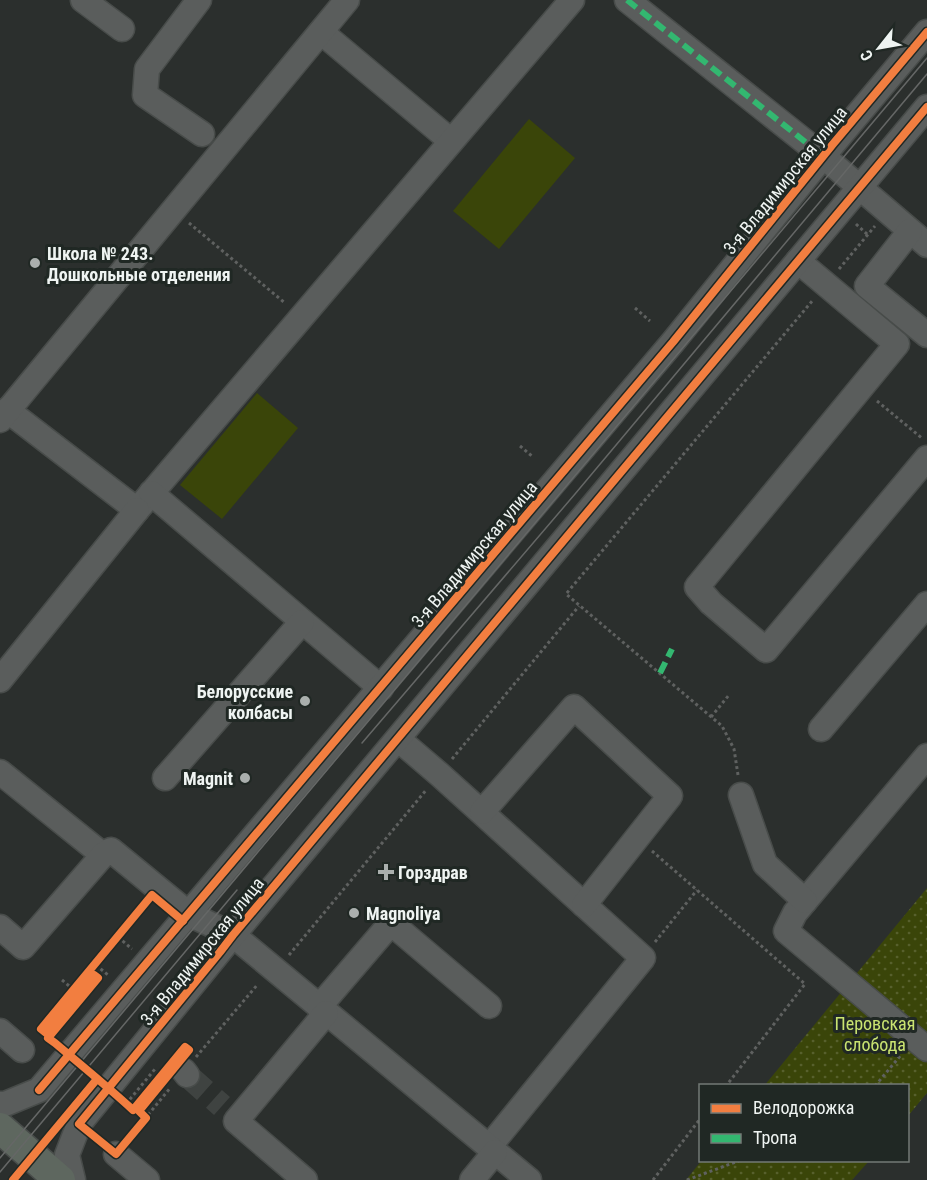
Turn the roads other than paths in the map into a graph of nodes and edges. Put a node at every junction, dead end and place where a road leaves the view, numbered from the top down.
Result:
1 (83, 0) edge
2 (199, 0) edge
3 (347, 0) edge
4 (572, 0) edge
5 (627, 0) edge
6 (122, 29) dead end
7 (321, 32) junction
8 (927, 32) edge
9 (927, 108) edge
10 (202, 134) dead end
11 (451, 141) junction
12 (823, 156) junction
13 (860, 188) junction
14 (919, 238) edge
15 (798, 261) junction
16 (927, 335) edge
17 (4, 415) edge
18 (927, 458) edge
19 (144, 502) junction
20 (927, 604) edge
21 (302, 622) junction
22 (0, 680) edge
23 (381, 688) junction
24 (821, 729) dead end
25 (398, 739) junction
26 (927, 756) edge
27 (0, 772) edge
28 (165, 777) dead end
29 (741, 795) road end
30 (482, 812) junction
31 (102, 855) junction
32 (805, 901) junction
33 (584, 905) junction
34 (189, 914) junction
35 (0, 927) edge
36 (233, 935) junction
37 (489, 1006) dead end
38 (323, 1010) junction
39 (0, 1031) edge
40 (927, 1049) edge
41 (22, 1050) dead end
42 (0, 1104) edge
43 (0, 1128) edge
44 (492, 1150) junction
45 (116, 1154) road end
46 (60, 1180) edge
47 (73, 1180) edge
48 (147, 1180) edge
49 (305, 1180) edge
50 (472, 1180) edge
51 (529, 1180) edge

1 - 6 street
2 - 10 street
3 - 7 street
4 - 11 street
5 - 12 street
7 - 11 street
7 - 17 street
8 - 12 street, 3-я Владимирская улица
9 - 13 street, 3-я Владимирская улица
11 - 19 street
12 - 13 street
12 - 23 street, 3-я Владимирская улица
13 - 14 street
13 - 15 street, 3-я Владимирская улица
14 - 16 street
15 - 18 street
15 - 25 street, 3-я Владимирская улица
17 - 19 street
19 - 21 street
19 - 22 street
20 - 24 street
21 - 23 street
21 - 28 street
23 - 34 street, 3-я Владимирская улица
25 - 30 street
25 - 36 street, 3-я Владимирская улица
26 - 32 street
27 - 31 street
29 - 32 street
30 - 33 street
30 - 33 street
31 - 34 street
31 - 35 street
32 - 40 street
33 - 44 street
34 - 36 street
34 - 42 street, 3-я Владимирская улица
36 - 38 street
36 - 47 street, 3-я Владимирская улица
37 - 38 street
38 - 44 street
38 - 49 street
39 - 41 street
43 - 46 main road
44 - 50 street
44 - 51 street
45 - 48 street

